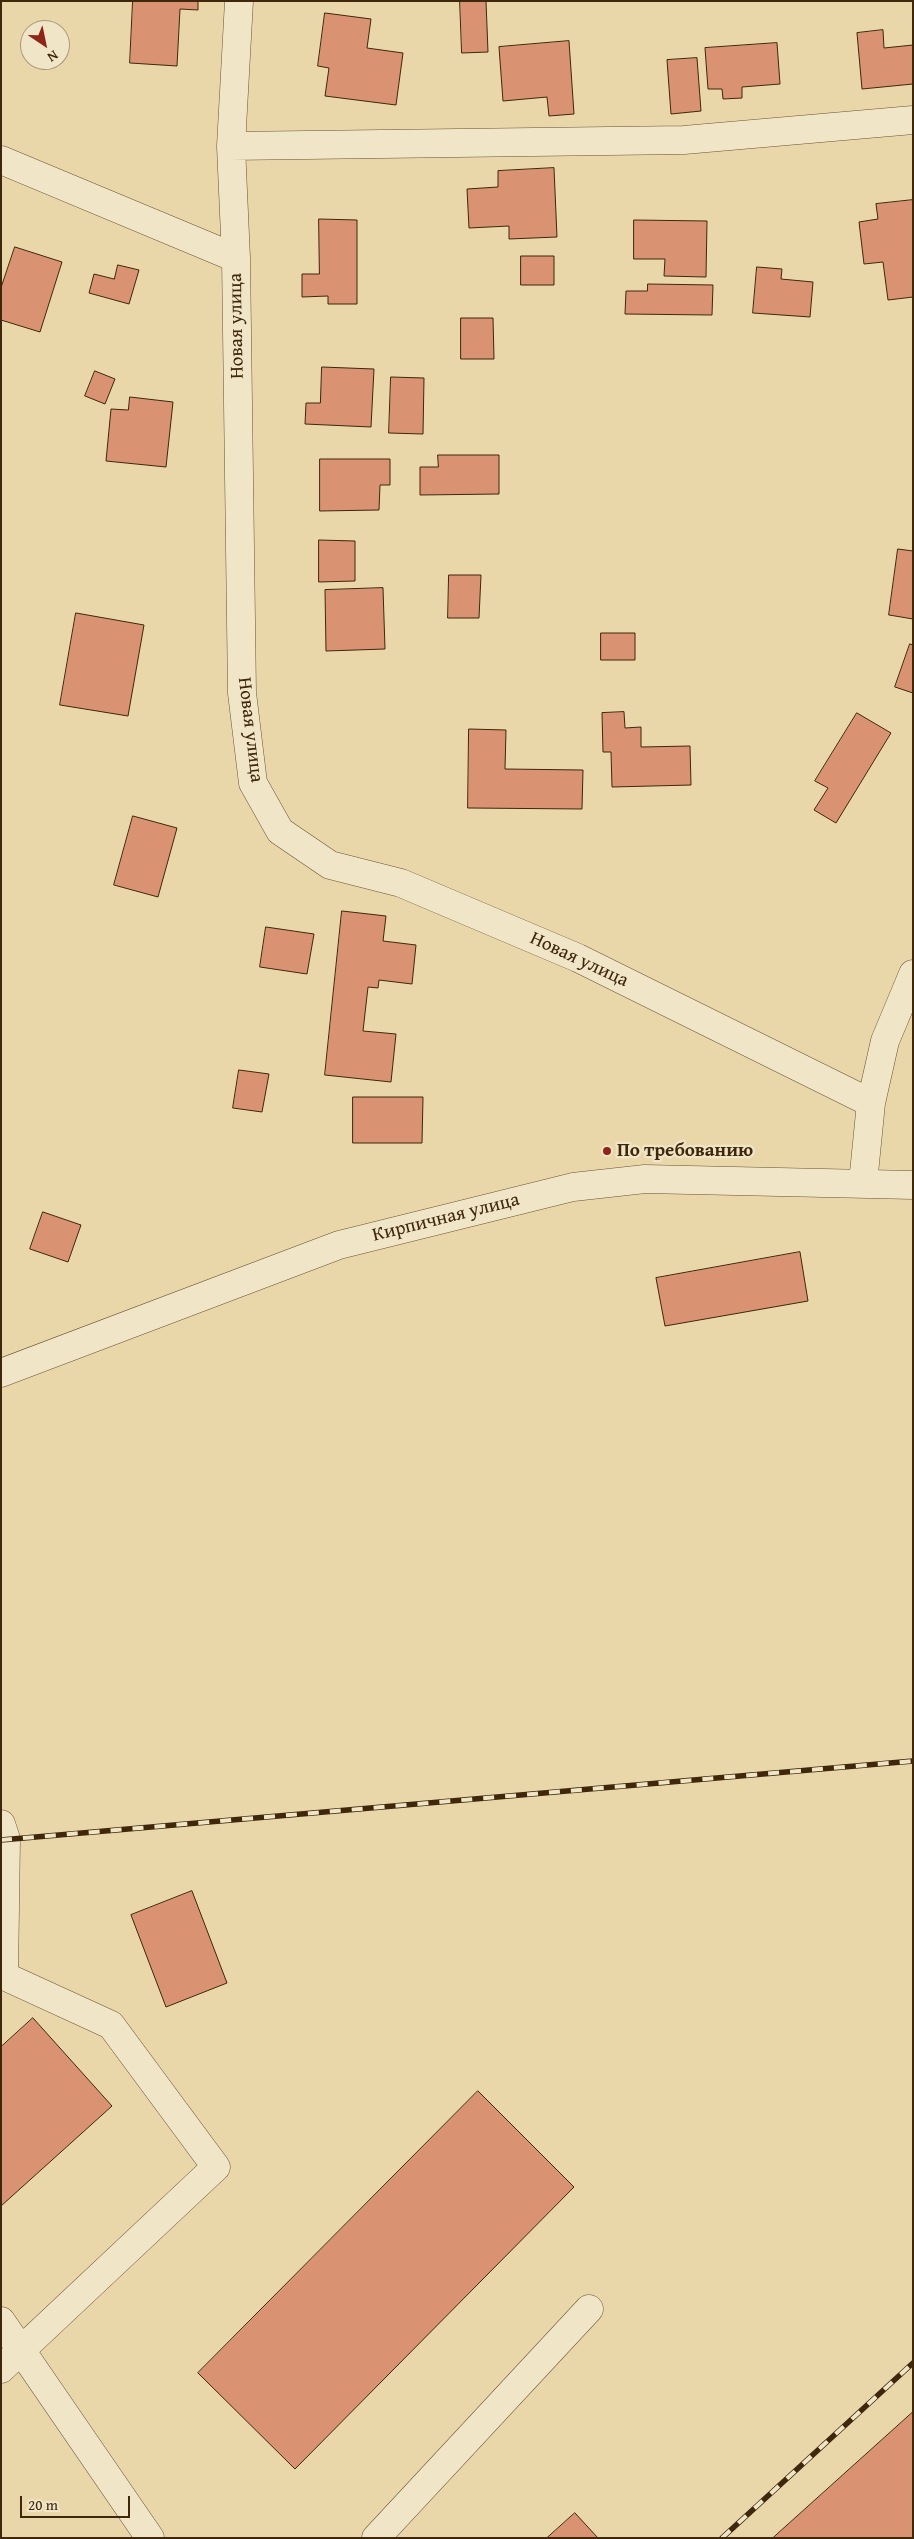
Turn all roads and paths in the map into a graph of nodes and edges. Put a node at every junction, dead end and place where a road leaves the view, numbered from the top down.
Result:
1 (239, 1) edge
2 (913, 120) edge
3 (230, 146) junction
4 (1, 160) edge
5 (236, 258) junction
6 (913, 974) edge
7 (871, 1103) junction
8 (863, 1183) junction
9 (913, 1185) edge
10 (1, 1374) edge
11 (1, 1824) edge
12 (3, 1977) edge
13 (589, 2309) dead end
14 (1, 2321) edge
15 (23, 2350) junction
16 (1, 2369) edge
17 (150, 2538) edge
18 (376, 2538) edge

1 - 3 street, Новая улица
2 - 3 street
3 - 5 street, Новая улица
4 - 5 street
5 - 7 street, Новая улица
6 - 7 street
7 - 8 street
8 - 9 street, Кирпичная улица
8 - 10 street, Кирпичная улица
11 - 12 street
12 - 15 street
13 - 18 street
14 - 15 street
15 - 16 street
15 - 17 street

